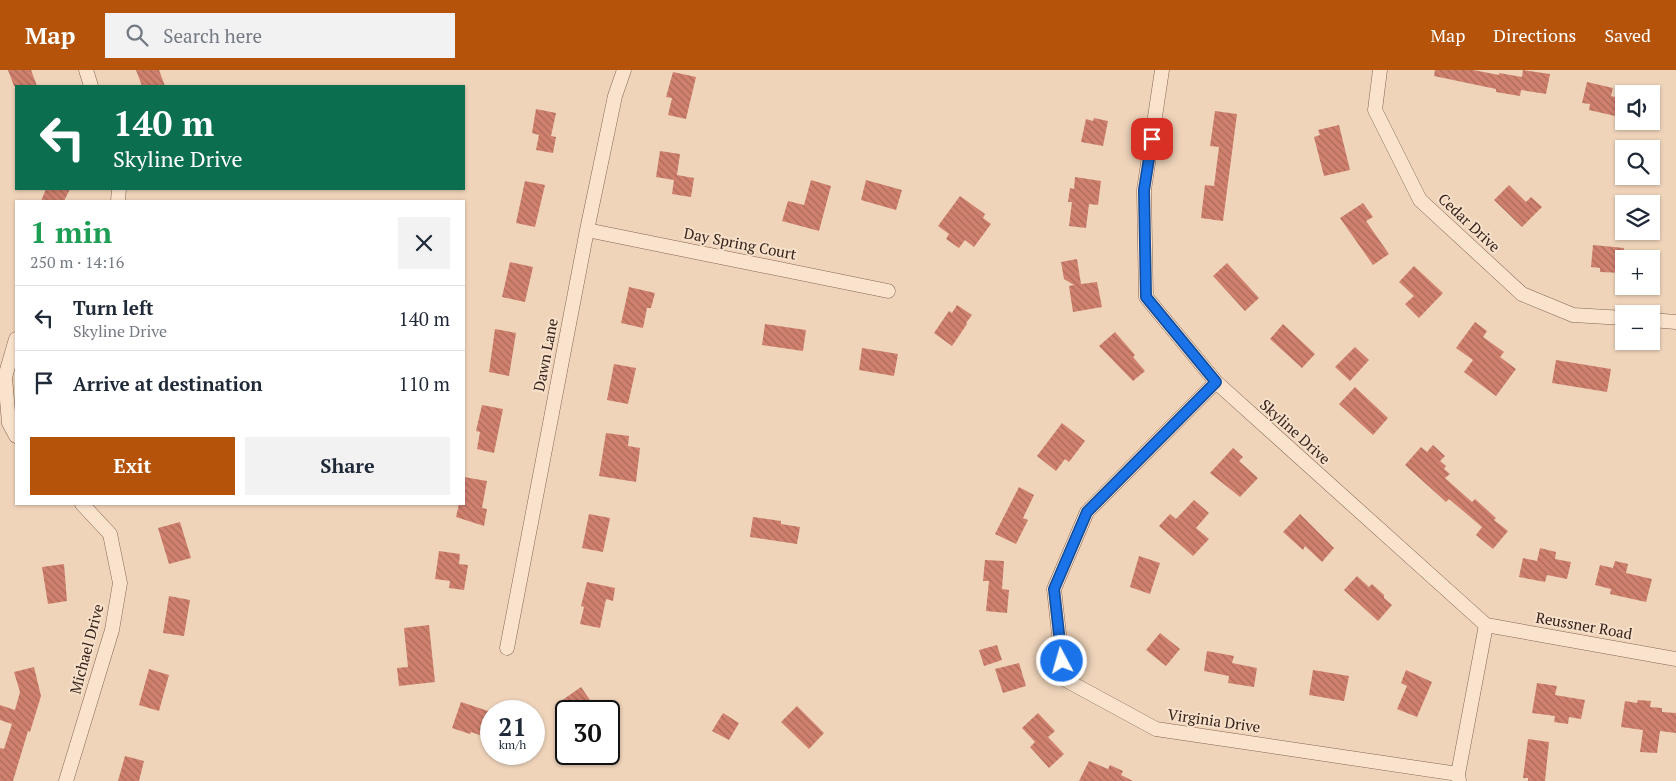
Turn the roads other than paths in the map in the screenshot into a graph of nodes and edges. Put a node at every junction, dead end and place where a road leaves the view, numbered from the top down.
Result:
1 (86, 70) edge
2 (624, 70) edge
3 (1162, 70) edge
4 (1380, 70) edge
5 (91, 85) edge
6 (587, 230) junction
7 (888, 291) dead end
8 (1615, 317) edge
9 (1660, 321) edge
10 (1676, 322) edge
11 (15, 343) edge
12 (1216, 382) junction
13 (15, 434) edge
14 (83, 505) edge
15 (1486, 625) junction
16 (507, 648) dead end
17 (1676, 658) edge
18 (1458, 777) edge
19 (66, 781) edge

1 - 5 street
2 - 6 street, Dawn Lane
3 - 12 street, Skyline Drive
4 - 8 street, Cedar Drive
6 - 7 street, Day Spring Court
6 - 16 street, Dawn Lane
9 - 10 street
11 - 13 street
12 - 15 street, Skyline Drive
12 - 18 street, Virginia Drive
14 - 19 street, Michael Drive
15 - 17 street, Reussner Road
15 - 18 street

